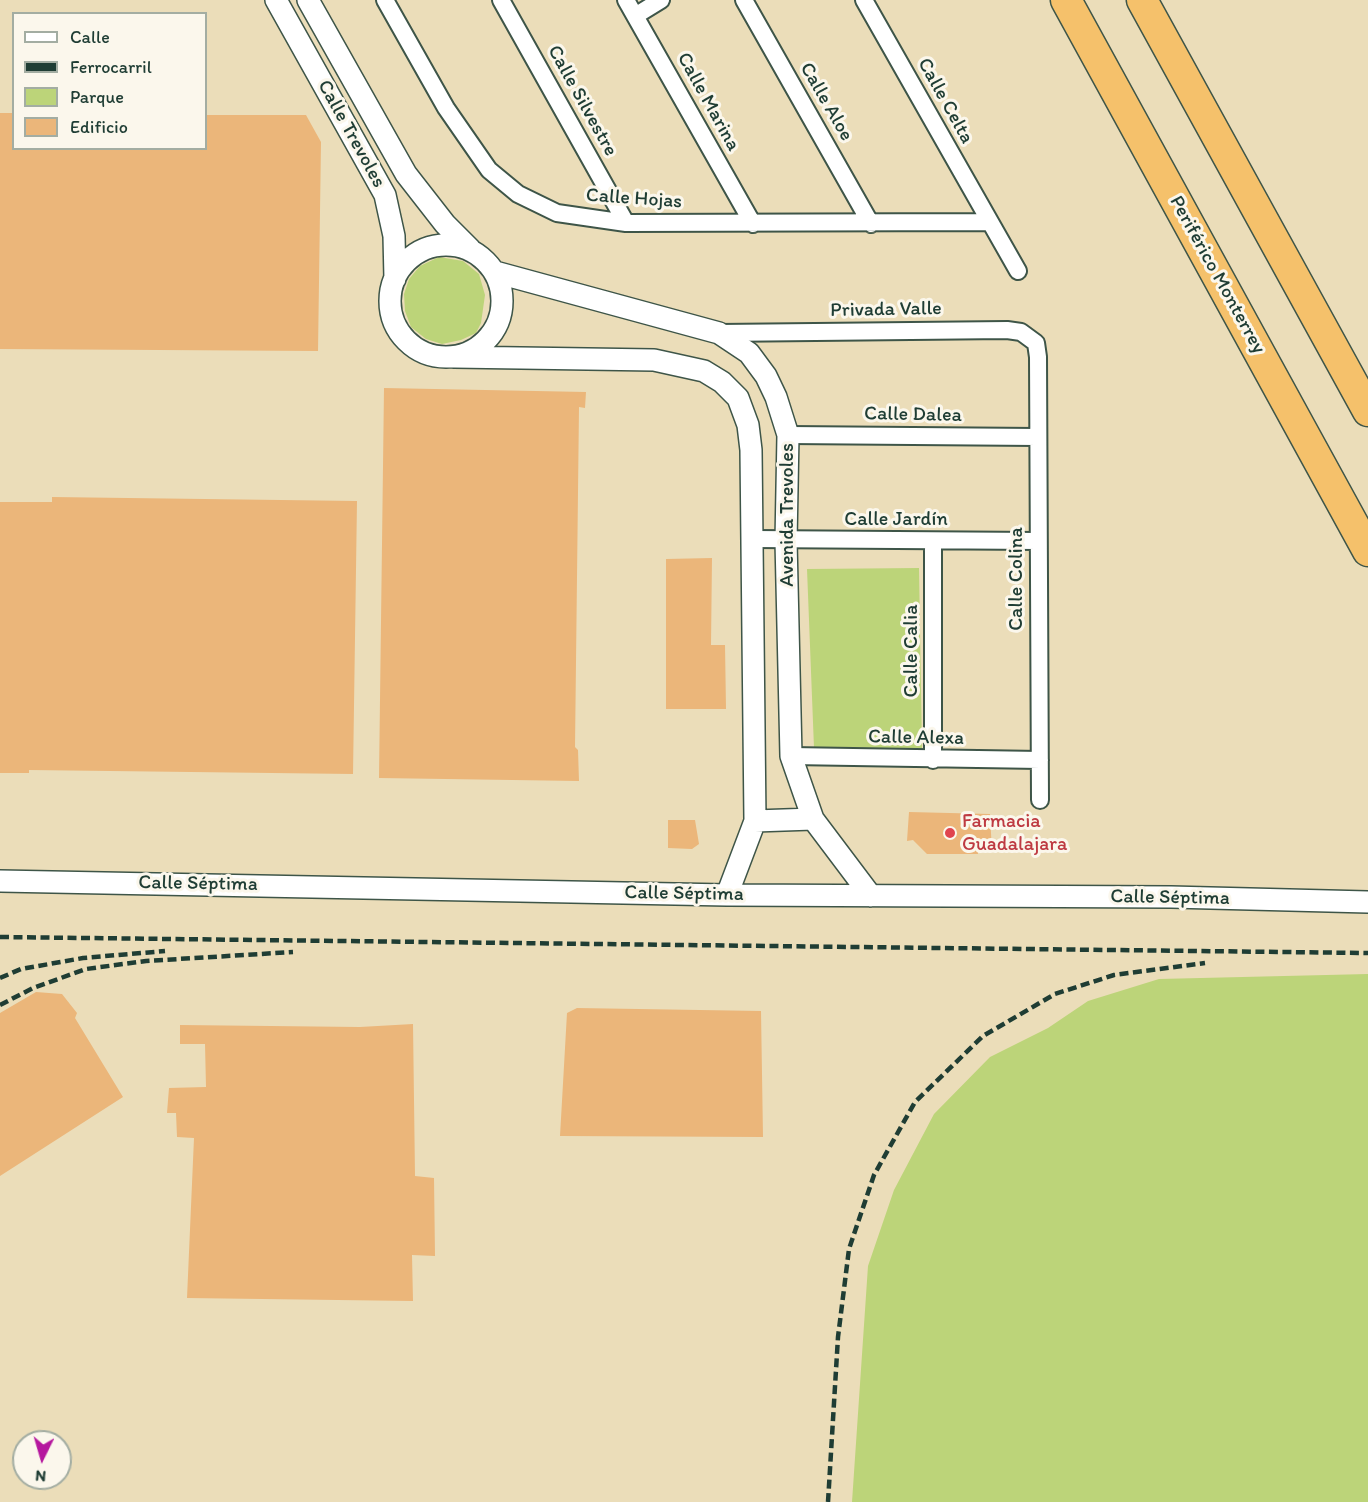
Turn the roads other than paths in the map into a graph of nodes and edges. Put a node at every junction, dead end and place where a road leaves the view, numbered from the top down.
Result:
1 (276, 0) edge
2 (308, 0) edge
3 (385, 0) edge
4 (501, 0) edge
5 (626, 0) edge
6 (661, 0) edge
7 (744, 0) edge
8 (864, 0) edge
9 (1066, 0) edge
10 (1142, 0) edge
11 (635, 16) junction
12 (989, 222) junction
13 (626, 223) junction
14 (753, 224) junction
15 (871, 224) junction
16 (471, 250) junction
17 (1018, 271) dead end
18 (495, 272) junction
19 (395, 279) junction
20 (719, 333) junction
21 (454, 357) junction
22 (1038, 357) joint
23 (1368, 411) edge
24 (788, 435) junction
25 (1037, 437) junction
26 (754, 539) junction
27 (786, 541) junction
28 (1038, 541) junction
29 (933, 542) junction
30 (1368, 551) edge
31 (791, 756) junction
32 (933, 760) junction
33 (1040, 760) junction
34 (1040, 800) dead end
35 (813, 819) junction
36 (755, 821) junction
37 (0, 881) edge
38 (727, 895) junction
39 (871, 896) junction
40 (1368, 902) edge

1 - 19 street, Calle Trevoles
2 - 16 street, Calle Trevoles
3 - 13 street, Calle Hojas
4 - 13 street, Calle Silvestre
5 - 11 street, Calle Marina
6 - 11 street
7 - 15 street, Calle Aloe
8 - 12 street, Calle Celta
9 - 30 highway, Periférico Monterrey
10 - 23 highway
11 - 14 street, Calle Marina
12 - 15 street, Calle Hojas
12 - 17 street, Calle Celta
13 - 14 street, Calle Hojas
14 - 15 street, Calle Hojas
16 - 18 street
16 - 19 street
18 - 20 street, Avenida Trevoles
18 - 21 street
19 - 21 street
20 - 22 street, Privada Valle
20 - 24 street, Avenida Trevoles
21 - 26 street, Avenida Trevoles
22 - 25 street, Calle Colina
24 - 25 street, Calle Dalea
24 - 27 street, Avenida Trevoles
25 - 28 street, Calle Colina
26 - 27 street, Calle Jardín
26 - 36 street, Avenida Trevoles
27 - 29 street, Calle Jardín
27 - 31 street, Avenida Trevoles
28 - 29 street, Calle Jardín
28 - 33 street, Calle Colina
29 - 32 street, Calle Calia
31 - 32 street, Calle Alexa
31 - 35 street, Avenida Trevoles
32 - 33 street, Calle Alexa
33 - 34 street, Calle Colina
35 - 36 street
35 - 39 street, Avenida Trevoles
36 - 38 street, Avenida Trevoles
37 - 38 street, Calle Séptima
38 - 39 street, Calle Séptima
39 - 40 street, Calle Séptima

